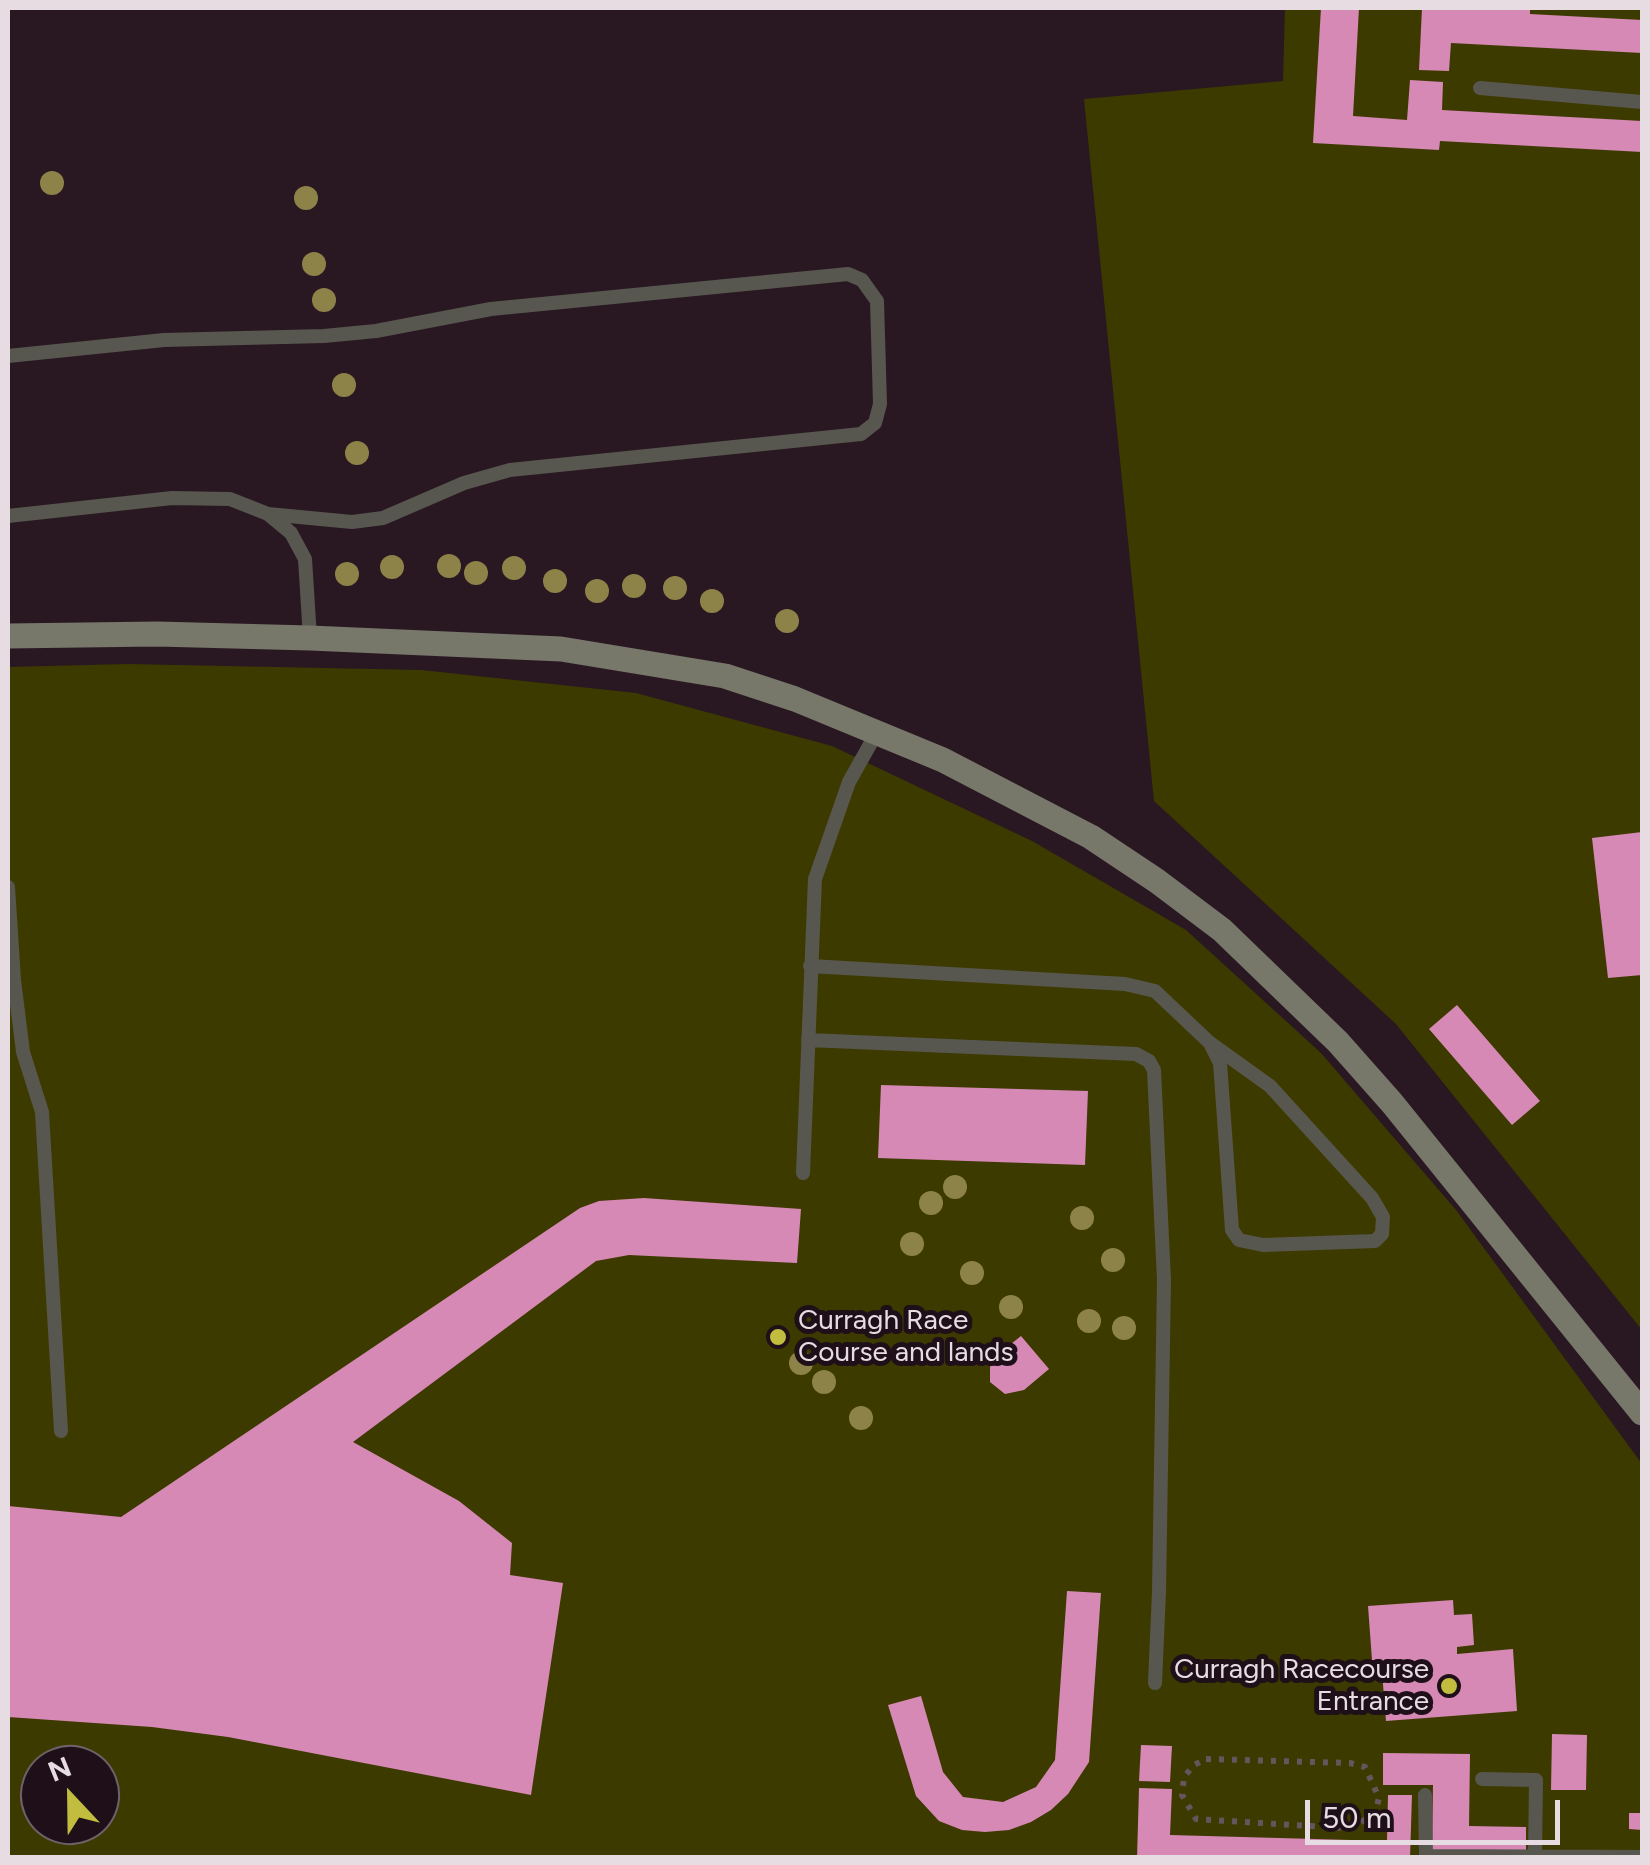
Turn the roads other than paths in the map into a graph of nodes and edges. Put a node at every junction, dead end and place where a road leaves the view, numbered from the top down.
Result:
1 (1480, 88) dead end
2 (1642, 102) edge
3 (8, 356) edge
4 (268, 514) junction
5 (8, 516) edge
6 (8, 636) edge
7 (310, 638) junction
8 (876, 732) junction
9 (8, 887) edge
10 (810, 966) junction
11 (808, 1040) junction
12 (1210, 1043) junction
13 (804, 1174) dead end
14 (1642, 1412) edge
15 (61, 1431) dead end
16 (1155, 1683) dead end
17 (1482, 1779) dead end
18 (1426, 1795) dead end
19 (1535, 1856) edge
20 (1642, 1857) edge

1 - 2 lane
3 - 4 lane
4 - 5 lane
4 - 7 lane
6 - 7 main road
7 - 8 main road
8 - 10 lane
8 - 14 main road
9 - 15 lane
10 - 11 lane
10 - 12 lane
11 - 13 lane
11 - 16 lane
12 - 12 lane
17 - 19 lane
18 - 19 lane
19 - 20 lane

